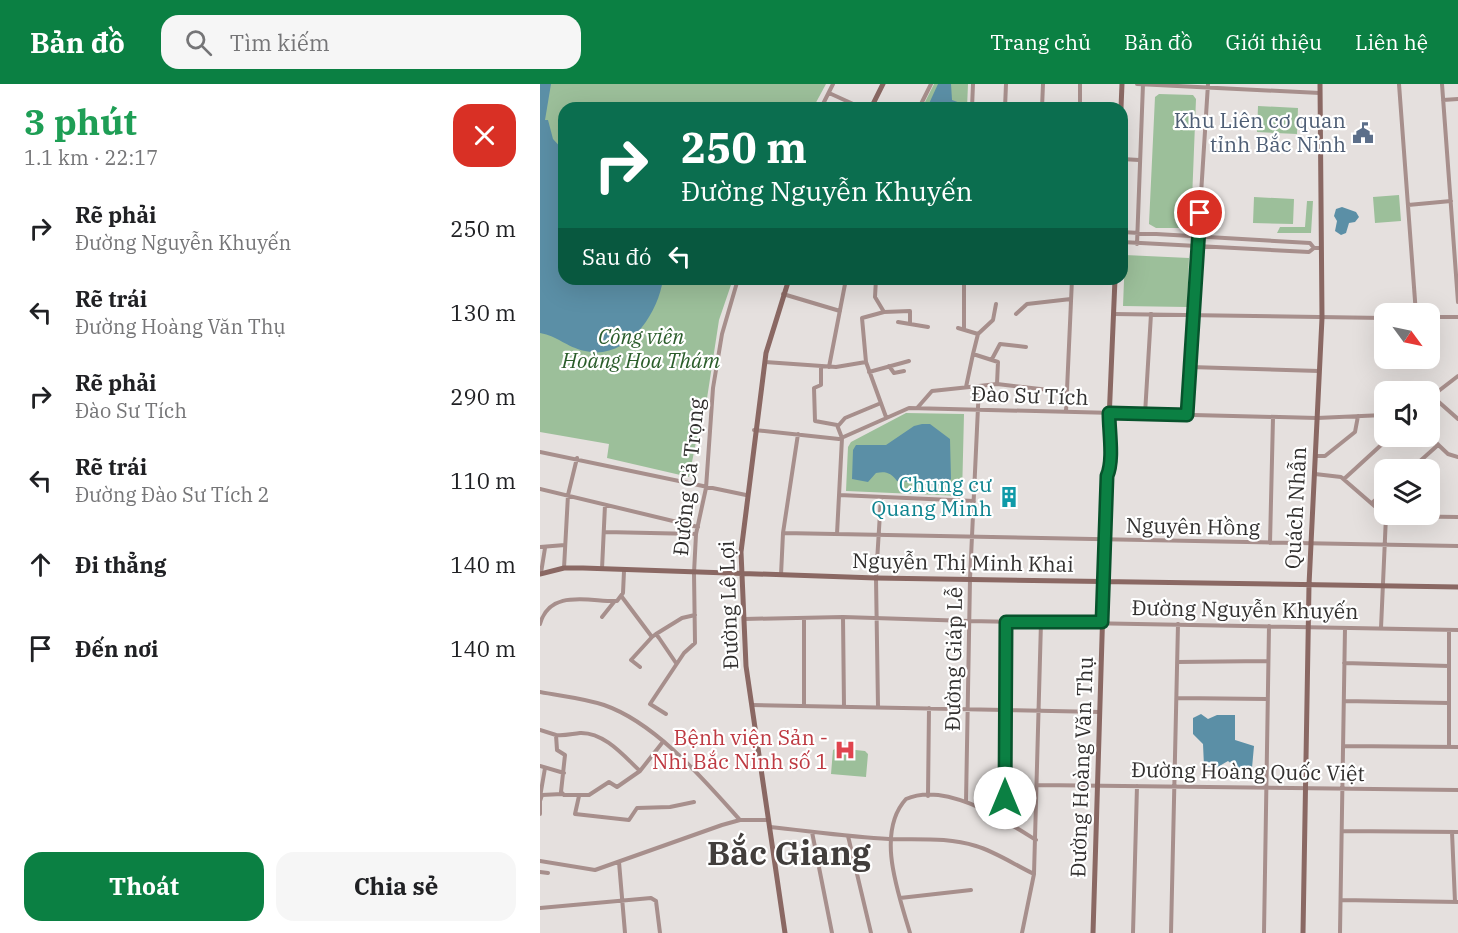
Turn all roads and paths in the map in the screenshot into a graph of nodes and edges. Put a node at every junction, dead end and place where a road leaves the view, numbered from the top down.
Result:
1 (833, 84) edge
2 (883, 84) edge
3 (931, 84) edge
4 (973, 84) edge
5 (1006, 84) edge
6 (1043, 84) edge
7 (1080, 84) edge
8 (1122, 84) edge
9 (1137, 84) edge
10 (1143, 84) edge
11 (1320, 84) edge
12 (1399, 84) edge
13 (1442, 84) edge
14 (1208, 85) edge
15 (829, 93) junction
16 (1320, 93) junction
17 (1458, 99) edge
18 (1443, 100) junction
19 (824, 102) edge
20 (849, 102) edge
21 (874, 102) edge
22 (923, 102) edge
23 (972, 102) edge
24 (1005, 102) edge
25 (1042, 102) edge
26 (1080, 102) edge
27 (1121, 102) edge
28 (1128, 159) edge
29 (1139, 160) junction
30 (1451, 201) junction
31 (1408, 205) junction
32 (1128, 232) edge
33 (1137, 233) junction
34 (1199, 237) junction
35 (1128, 242) edge
36 (1137, 243) junction
37 (1198, 246) junction
38 (1314, 248) junction
39 (1322, 248) junction
40 (736, 285) edge
41 (787, 285) edge
42 (845, 285) edge
43 (875, 285) edge
44 (964, 285) edge
45 (1072, 285) edge
46 (1115, 285) edge
47 (783, 294) junction
48 (1071, 298) junction
49 (1458, 302) edge
50 (1415, 303) edge
51 (996, 304) dead end
52 (840, 311) junction
53 (884, 312) junction
54 (1016, 314) dead end
55 (1113, 314) junction
56 (1150, 315) junction
57 (1192, 315) junction
58 (1440, 317) edge
59 (1458, 317) edge
60 (1322, 318) junction
61 (1374, 318) edge
62 (898, 322) dead end
63 (910, 324) junction
64 (928, 327) dead end
65 (958, 328) dead end
66 (964, 330) junction
67 (978, 334) junction
68 (1026, 347) dead end
69 (973, 354) junction
70 (992, 359) junction
71 (909, 361) dead end
72 (764, 362) junction
73 (866, 362) junction
74 (821, 366) junction
75 (890, 366) junction
76 (829, 367) junction
77 (1190, 367) junction
78 (904, 371) dead end
79 (1319, 371) junction
80 (869, 372) junction
81 (1458, 376) edge
82 (997, 384) junction
83 (979, 386) junction
84 (966, 387) junction
85 (1440, 390) edge
86 (1067, 392) junction
87 (881, 403) junction
88 (1440, 404) edge
89 (917, 408) junction
90 (977, 409) junction
91 (1066, 412) junction
92 (1109, 413) junction
93 (1145, 414) junction
94 (1187, 415) junction
95 (1374, 415) edge
96 (1358, 416) junction
97 (886, 417) junction
98 (1274, 418) junction
99 (1317, 418) junction
100 (1458, 419) edge
101 (838, 426) junction
102 (754, 430) junction
103 (798, 434) junction
104 (842, 438) junction
105 (1378, 447) edge
106 (1436, 447) edge
107 (1440, 447) edge
108 (540, 452) edge
109 (1315, 456) junction
110 (1458, 457) edge
111 (577, 458) junction
112 (1422, 459) edge
113 (1314, 474) junction
114 (1344, 479) junction
115 (706, 488) junction
116 (540, 489) edge
117 (568, 495) junction
118 (746, 495) junction
119 (839, 495) junction
120 (881, 496) junction
121 (974, 501) junction
122 (1372, 503) edge
123 (606, 505) junction
124 (1440, 517) edge
125 (1458, 517) edge
126 (1386, 525) edge
127 (698, 527) junction
128 (605, 532) junction
129 (783, 533) junction
130 (696, 534) junction
131 (837, 534) junction
132 (878, 536) junction
133 (973, 538) junction
134 (1105, 540) junction
135 (1270, 543) junction
136 (1310, 544) junction
137 (1386, 544) junction
138 (566, 545) junction
139 (1458, 546) edge
140 (542, 547) edge
141 (564, 568) junction
142 (602, 569) junction
143 (624, 571) junction
144 (694, 573) junction
145 (540, 574) edge
146 (741, 575) junction
147 (781, 576) junction
148 (876, 578) junction
149 (970, 579) junction
150 (1103, 582) junction
151 (1309, 585) junction
152 (1382, 586) junction
153 (1458, 587) edge
154 (622, 597) junction
155 (615, 602) junction
156 (695, 615) junction
157 (843, 616) junction
158 (603, 617) dead end
159 (876, 617) junction
160 (804, 618) junction
161 (743, 619) junction
162 (969, 621) junction
163 (1006, 622) junction
164 (1041, 622) junction
165 (1102, 622) junction
166 (540, 624) edge
167 (1178, 624) junction
168 (1269, 626) junction
169 (1308, 626) junction
170 (1345, 628) junction
171 (1381, 628) junction
172 (1449, 630) junction
173 (1458, 630) edge
174 (654, 635) junction
175 (1268, 661) junction
176 (1177, 662) junction
177 (676, 663) junction
178 (1344, 663) junction
179 (1449, 666) junction
180 (640, 667) dead end
181 (540, 692) edge
182 (1177, 698) junction
183 (1267, 699) junction
184 (1344, 701) junction
185 (1449, 703) junction
186 (751, 705) junction
187 (804, 706) junction
188 (843, 706) junction
189 (878, 707) junction
190 (929, 708) junction
191 (968, 709) junction
192 (1004, 710) junction
193 (1039, 711) junction
194 (1100, 712) junction
195 (666, 714) dead end
196 (540, 730) edge
197 (556, 735) junction
198 (662, 743) junction
199 (1343, 746) junction
200 (1449, 747) junction
201 (1458, 747) edge
202 (542, 767) edge
203 (640, 771) junction
204 (564, 773) junction
205 (1038, 785) junction
206 (1099, 786) junction
207 (1137, 786) junction
208 (1174, 787) junction
209 (1268, 788) junction
210 (1305, 788) junction
211 (1342, 788) junction
212 (1458, 790) edge
213 (562, 794) junction
214 (579, 796) junction
215 (928, 796) junction
216 (540, 800) edge
217 (966, 801) junction
218 (694, 802) dead end
219 (540, 814) edge
220 (740, 820) junction
221 (768, 820) junction
222 (1005, 820) junction
223 (769, 827) junction
224 (1342, 831) junction
225 (812, 832) junction
226 (1452, 832) junction
227 (1458, 832) edge
228 (848, 836) junction
229 (891, 839) junction
230 (1036, 840) junction
231 (540, 861) edge
232 (619, 862) junction
233 (540, 872) edge
234 (548, 873) dead end
235 (1034, 874) junction
236 (971, 890) dead end
237 (900, 898) junction
238 (622, 899) junction
239 (1341, 900) junction
240 (1456, 902) edge
241 (540, 908) edge
242 (625, 933) edge
243 (660, 933) edge
244 (785, 933) edge
245 (832, 933) edge
246 (872, 933) edge
247 (910, 933) edge
248 (1022, 933) edge
249 (1094, 933) edge
250 (1133, 933) edge
251 (1171, 933) edge
252 (1264, 933) edge
253 (1303, 933) edge
254 (1340, 933) edge

1 - 15 street
2 - 21 street
3 - 22 street
4 - 23 street
5 - 24 street
6 - 25 street
7 - 26 street
8 - 27 street
9 - 10 street
10 - 14 street
10 - 29 street
11 - 16 street, Quách Nhẫn
12 - 31 street
13 - 18 street
14 - 16 street
14 - 34 street
15 - 19 street
15 - 20 street
16 - 39 street, Quách Nhẫn
17 - 18 street
18 - 30 street
28 - 29 street
29 - 33 street
30 - 31 street
30 - 49 street
31 - 50 street
32 - 33 street
33 - 34 street
33 - 36 street
34 - 37 street
34 - 38 street
35 - 36 street
36 - 37 street
37 - 38 street
37 - 57 street
38 - 39 street
39 - 60 street, Quách Nhẫn
40 - 115 street, Đường Cả Trọng
41 - 47 street, Đường Lê Lợi
42 - 52 street
43 - 53 street
44 - 66 street
45 - 48 street
46 - 55 street, Đường Hoàng Văn Thụ
47 - 52 street
47 - 72 street, Đường Lê Lợi
48 - 54 street
48 - 86 street
51 - 67 street
52 - 76 street
53 - 63 street
53 - 73 street
55 - 56 street
55 - 92 street, Đường Hoàng Văn Thụ
56 - 57 street
56 - 93 street
57 - 60 street
57 - 77 street
58 - 59 street
60 - 61 street
60 - 79 street, Quách Nhẫn
62 - 63 street
63 - 64 street
65 - 66 street
66 - 67 street
67 - 69 street
68 - 70 street
69 - 70 street
69 - 84 street
70 - 82 street
71 - 75 street
72 - 74 street
72 - 102 street, Đường Lê Lợi
73 - 76 street
73 - 80 street
74 - 76 street
74 - 101 street
75 - 78 street
75 - 80 street
77 - 79 street
77 - 94 street
79 - 99 street, Quách Nhẫn
80 - 87 street
81 - 85 street
82 - 83 street
82 - 86 street
83 - 84 street
83 - 90 street, Đường Giáp Lễ
84 - 89 street
86 - 91 street
87 - 97 street
87 - 101 street
88 - 100 street
89 - 90 street, Đào Sư Tích
89 - 97 street, Đào Sư Tích
90 - 91 street, Đào Sư Tích
90 - 121 street, Đường Giáp Lễ
91 - 92 street, Đào Sư Tích
92 - 93 street, Đào Sư Tích
92 - 134 street, Đường Hoàng Văn Thụ
93 - 94 street, Đào Sư Tích
94 - 98 street, Đào Sư Tích
95 - 96 street, Đào Sư Tích
96 - 99 street, Đào Sư Tích
96 - 109 street
97 - 104 street, Đào Sư Tích
98 - 99 street, Đào Sư Tích
98 - 135 street
99 - 109 street, Quách Nhẫn
101 - 104 street
102 - 103 street
102 - 118 street, Đường Lê Lợi
103 - 104 street
103 - 129 street
104 - 119 street
105 - 114 street
106 - 112 street
107 - 110 street
108 - 111 street
109 - 113 street, Quách Nhẫn
111 - 115 street
111 - 117 street
113 - 114 street
113 - 136 street, Quách Nhẫn
114 - 122 street
115 - 118 street
115 - 127 street, Đường Cả Trọng
116 - 117 street
117 - 123 street
117 - 138 street
118 - 146 street, Đường Lê Lợi
119 - 120 street
119 - 131 street
120 - 121 street
120 - 132 street
121 - 133 street, Đường Giáp Lễ
123 - 127 street
123 - 128 street
124 - 125 street
126 - 137 street
127 - 130 street, Đường Cả Trọng
128 - 130 street
128 - 142 street
129 - 131 street, Nguyên Hồng
129 - 147 street
130 - 144 street, Đường Cả Trọng
131 - 132 street, Nguyên Hồng
132 - 133 street, Nguyên Hồng
132 - 148 street
133 - 134 street, Nguyên Hồng
133 - 149 street, Đường Giáp Lễ
134 - 135 street, Nguyên Hồng
134 - 150 street, Đường Hoàng Văn Thụ
135 - 136 street, Nguyên Hồng
136 - 137 street, Nguyên Hồng
136 - 151 street, Quách Nhẫn
137 - 139 street, Nguyên Hồng
137 - 152 street
138 - 140 street
138 - 141 street
140 - 145 street
141 - 142 street, Nguyễn Thị Minh Khai
141 - 145 street, Nguyễn Thị Minh Khai
142 - 143 street, Nguyễn Thị Minh Khai
143 - 144 street, Nguyễn Thị Minh Khai
143 - 154 street
144 - 146 street, Nguyễn Thị Minh Khai
144 - 156 street, Đường Cả Trọng
146 - 147 street, Nguyễn Thị Minh Khai
146 - 161 street, Đường Lê Lợi
147 - 148 street, Nguyễn Thị Minh Khai
148 - 149 street, Nguyễn Thị Minh Khai
148 - 159 street
149 - 150 street, Nguyễn Thị Minh Khai
149 - 162 street, Đường Giáp Lễ
150 - 151 street, Nguyễn Thị Minh Khai
150 - 165 street, Đường Hoàng Văn Thụ
151 - 152 street, Nguyễn Thị Minh Khai
151 - 169 street, Quách Nhẫn
152 - 153 street, Nguyễn Thị Minh Khai
152 - 171 street
154 - 155 street
154 - 174 street
155 - 158 street
155 - 166 street
156 - 174 street
156 - 177 street, Đường Cả Trọng
157 - 159 street, Đường Nguyễn Khuyến
157 - 160 street, Đường Nguyễn Khuyến
157 - 188 street
159 - 162 street, Đường Nguyễn Khuyến
159 - 189 street
160 - 161 street, Đường Nguyễn Khuyến
160 - 187 street
161 - 186 street, Đường Lê Lợi
162 - 163 street, Đường Nguyễn Khuyến
162 - 191 street, Đường Giáp Lễ
163 - 164 street, Đường Nguyễn Khuyến
163 - 192 street
164 - 165 street, Đường Nguyễn Khuyến
164 - 193 street
165 - 167 street, Đường Nguyễn Khuyến
165 - 194 street, Đường Hoàng Văn Thụ
167 - 168 street, Đường Nguyễn Khuyến
167 - 176 street
168 - 169 street, Đường Nguyễn Khuyến
168 - 175 street
169 - 170 street, Đường Nguyễn Khuyến
169 - 210 street, Quách Nhẫn
170 - 171 street, Đường Nguyễn Khuyến
170 - 178 street
171 - 172 street, Đường Nguyễn Khuyến
172 - 173 street, Đường Nguyễn Khuyến
172 - 179 street
174 - 177 street
174 - 180 street
175 - 176 street
175 - 183 street
176 - 182 street
177 - 195 street, Đường Cả Trọng
178 - 179 street
178 - 184 street
179 - 185 street
181 - 198 street
182 - 183 street
182 - 208 street
183 - 209 street
184 - 185 street
184 - 199 street
185 - 200 street
186 - 187 street
186 - 221 street, Đường Lê Lợi
187 - 188 street
188 - 189 street
189 - 190 street
190 - 191 street
190 - 215 street
191 - 192 street
191 - 217 street, Đường Giáp Lễ
192 - 193 street
192 - 222 street
193 - 194 street
193 - 205 street
194 - 206 street, Đường Hoàng Văn Thụ
196 - 197 street
197 - 203 street
197 - 204 street
198 - 203 street
198 - 220 street
199 - 200 street
199 - 211 street
200 - 201 street
202 - 204 street
202 - 216 street
203 - 214 street
204 - 213 street
205 - 206 street, Đường Hoàng Quốc Việt
205 - 230 street
206 - 207 street, Đường Hoàng Quốc Việt
206 - 249 street, Đường Hoàng Văn Thụ
207 - 208 street, Đường Hoàng Quốc Việt
207 - 250 street
208 - 209 street, Đường Hoàng Quốc Việt
208 - 251 street
209 - 210 street, Đường Hoàng Quốc Việt
209 - 252 street
210 - 211 street, Đường Hoàng Quốc Việt
210 - 253 street, Quách Nhẫn
211 - 212 street, Đường Hoàng Quốc Việt
211 - 224 street
213 - 214 street
213 - 216 street
214 - 218 street
215 - 217 street
215 - 229 street
216 - 219 street
217 - 222 street
220 - 221 street
220 - 232 street
221 - 223 street, Đường Lê Lợi
222 - 230 street
223 - 225 street
223 - 244 street, Đường Lê Lợi
224 - 226 street
224 - 239 street
225 - 228 street
225 - 245 street
226 - 227 street
226 - 240 street
228 - 229 street
228 - 246 street
229 - 235 street
229 - 237 street
230 - 235 street
231 - 232 street
232 - 238 street
233 - 234 street
235 - 248 street
236 - 237 street
237 - 247 street
238 - 241 street
238 - 242 street
238 - 243 street
239 - 240 street
239 - 254 street

